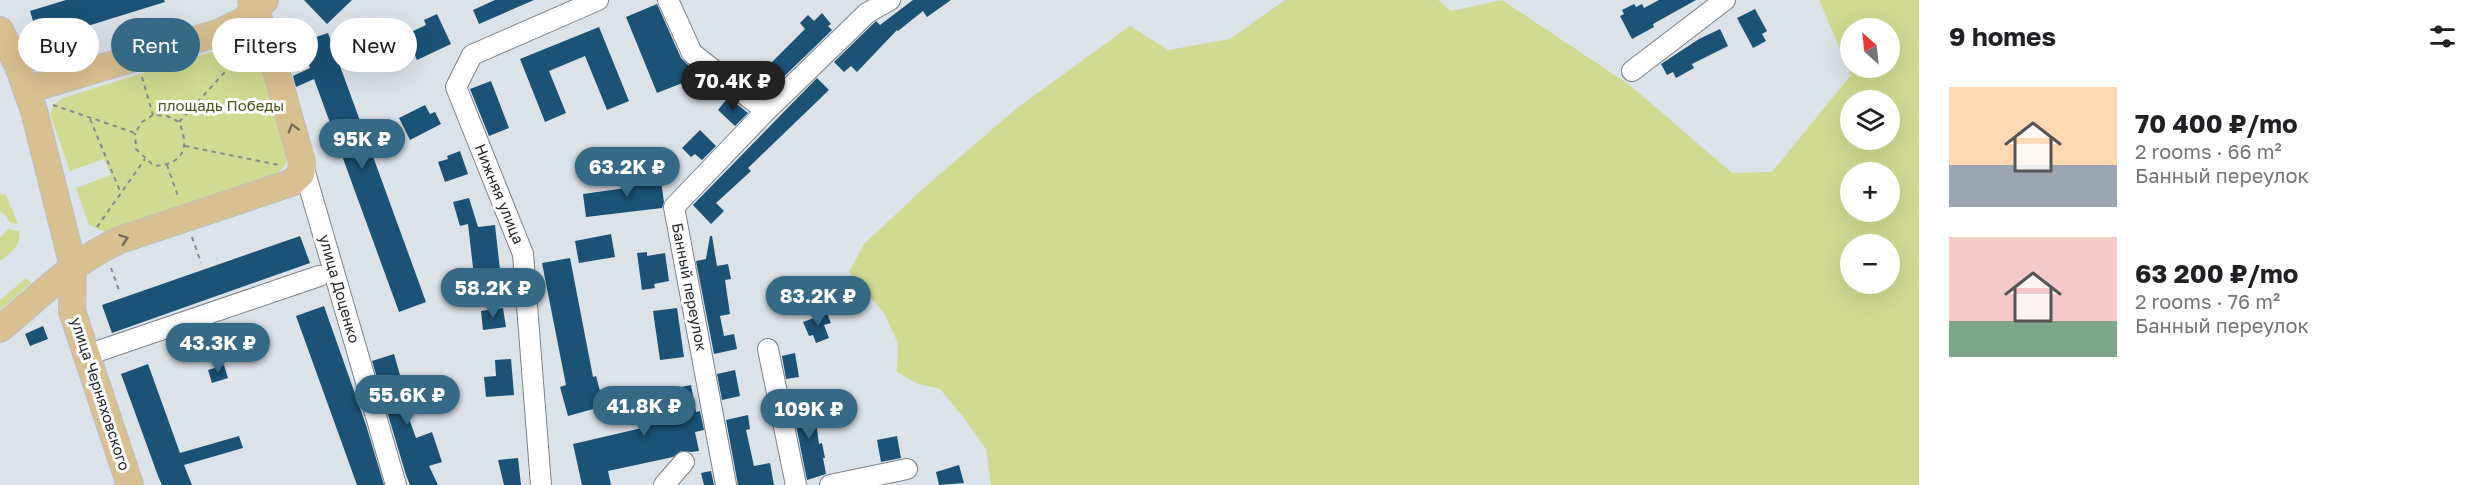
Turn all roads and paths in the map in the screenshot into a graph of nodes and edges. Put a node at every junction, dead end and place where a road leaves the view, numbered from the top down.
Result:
1 (598, 0) edge
2 (668, 0) edge
3 (890, 0) edge
4 (1725, 0) edge
5 (257, 3) edge
6 (0, 30) edge
7 (1632, 71) dead end
8 (225, 72) edge
9 (141, 74) dead end
10 (27, 90) junction
11 (53, 105) dead end
12 (766, 111) junction
13 (153, 115) junction
14 (90, 119) junction
15 (178, 122) junction
16 (135, 134) junction
17 (185, 146) junction
18 (145, 159) junction
19 (294, 164) junction
20 (167, 165) junction
21 (121, 192) junction
22 (182, 208) dead end
23 (97, 227) dead end
24 (191, 235) dead end
25 (109, 262) dead end
26 (201, 264) dead end
27 (73, 266) junction
28 (320, 276) dead end
29 (120, 293) dead end
30 (0, 328) edge
31 (768, 349) dead end
32 (87, 355) junction
33 (684, 462) dead end
34 (907, 469) dead end
35 (130, 485) edge
36 (396, 485) edge
37 (541, 485) edge
38 (664, 485) edge
39 (726, 485) edge
40 (796, 485) edge
41 (830, 485) edge

1 - 37 street, Нижняя улица
2 - 12 street
3 - 12 street, Банный переулок
4 - 7 street
5 - 10 main road
19 -> 5 main road
6 - 10 main road
8 - 15 path
9 - 13 path
10 - 27 main road
11 - 14 path
12 - 39 street, Банный переулок
13 - 15 path
13 - 16 path
14 - 16 path
14 - 21 path
15 - 17 path
16 - 18 path
17 - 19 path
17 - 20 path
18 - 20 path
18 - 21 path
27 -> 19 main road
19 - 36 street, улица Доценко
20 - 22 path
21 - 23 path
24 - 26 path
25 - 29 path
27 - 30 main road
27 - 32 main road, улица Черняховского
28 - 32 street
31 - 40 street
32 - 35 main road, улица Черняховского
33 - 38 street
34 - 41 street

